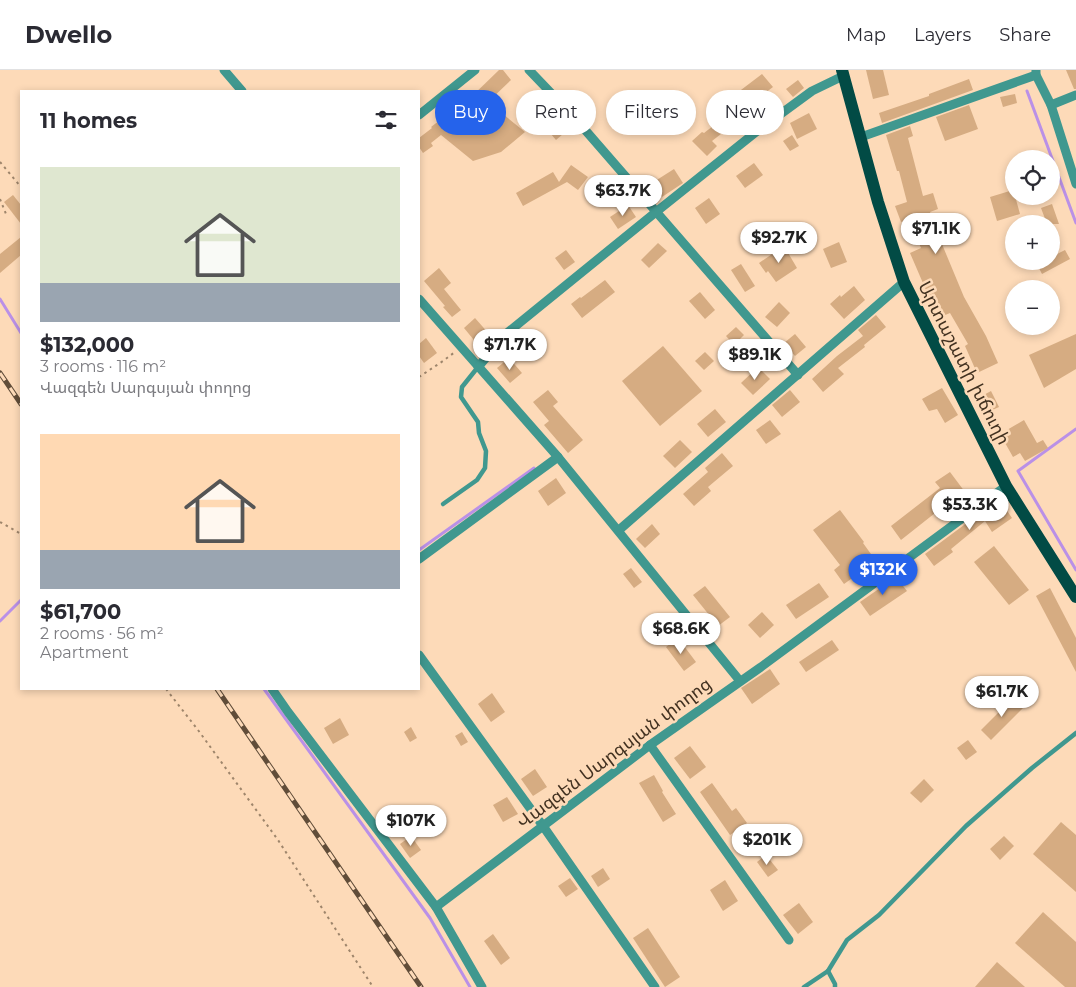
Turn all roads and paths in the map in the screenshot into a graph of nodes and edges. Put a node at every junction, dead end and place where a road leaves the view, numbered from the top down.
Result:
1 (224, 70) edge
2 (475, 70) edge
3 (529, 70) edge
4 (843, 73) edge
5 (1036, 73) edge
6 (241, 90) edge
7 (1076, 95) edge
8 (1051, 105) junction
9 (420, 114) edge
10 (861, 137) junction
11 (0, 162) edge
12 (1076, 184) edge
13 (20, 186) edge
14 (0, 199) edge
15 (656, 212) junction
16 (6, 214) dead end
17 (904, 282) junction
18 (420, 300) edge
19 (461, 347) junction
20 (478, 367) junction
21 (420, 376) edge
22 (798, 376) junction
23 (558, 457) junction
24 (1006, 486) junction
25 (443, 504) dead end
26 (0, 522) edge
27 (619, 530) junction
28 (20, 533) edge
29 (420, 558) edge
30 (1076, 597) edge
31 (420, 656) edge
32 (740, 681) junction
33 (167, 690) edge
34 (273, 690) edge
35 (1076, 734) edge
36 (650, 745) junction
37 (543, 826) junction
38 (436, 907) junction
39 (789, 940) dead end
40 (828, 971) junction
41 (372, 987) edge
42 (482, 987) edge
43 (654, 987) edge
44 (804, 987) edge
45 (835, 987) edge

1 - 6 street
2 - 9 street
3 - 15 street
4 - 10 main road, Արտաշատի խճուղի
4 - 15 street
5 - 8 street
5 - 10 street
7 - 8 street
8 - 12 street
10 - 17 main road, Արտաշատի խճուղի
11 - 13 path
14 - 16 path
15 - 20 street
15 - 22 street
17 - 22 street
17 - 24 main road, Արտաշատի խճուղի
18 - 19 street
19 - 20 street
19 - 21 path
20 - 23 street
20 - 25 lane
22 - 27 street
23 - 27 street
23 - 29 street
24 - 30 main road, Արտաշատի խճուղի
24 - 32 street, Վազգեն Սարգսյան փողոց
26 - 28 path
27 - 32 street
31 - 37 street
32 - 36 street, Վազգեն Սարգսյան փողոց
33 - 41 path
34 - 38 street
35 - 40 lane
36 - 37 street, Վազգեն Սարգսյան փողոց
36 - 39 street
37 - 38 street, Վազգեն Սարգսյան փողոց
37 - 43 street
38 - 42 street
40 - 44 lane
40 - 45 lane

